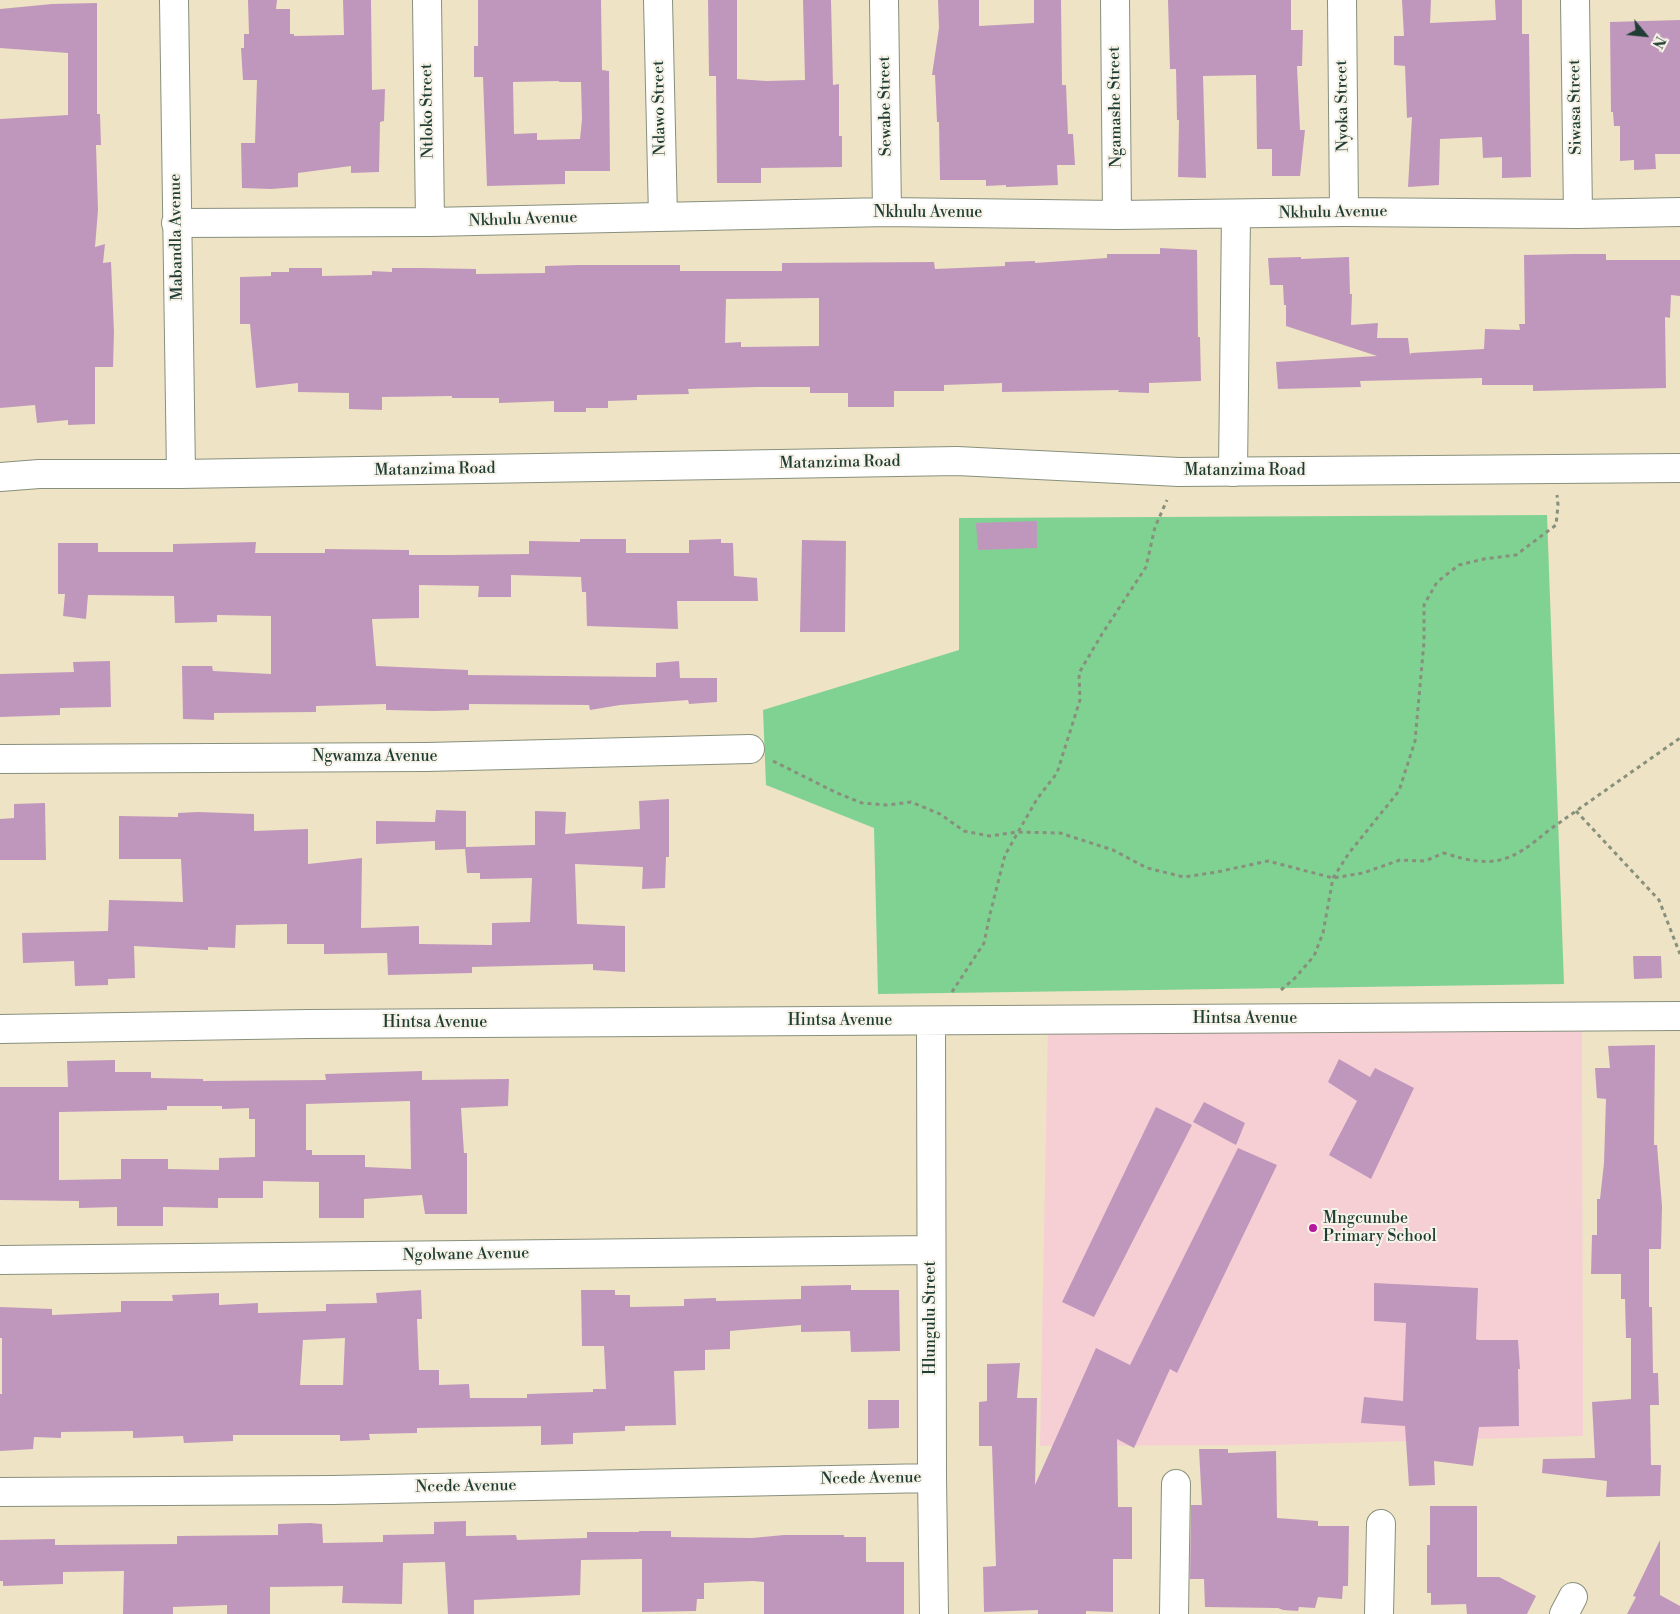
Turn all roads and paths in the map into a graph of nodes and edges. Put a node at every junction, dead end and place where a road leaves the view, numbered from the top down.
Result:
1 (174, 0) edge
2 (427, 0) edge
3 (658, 0) edge
4 (884, 0) edge
5 (1115, 0) edge
6 (1342, 0) edge
7 (1575, 0) edge
8 (887, 212) junction
9 (1344, 212) junction
10 (1680, 212) edge
11 (1116, 214) junction
12 (1236, 214) junction
13 (1578, 214) junction
14 (663, 216) junction
15 (430, 222) junction
16 (176, 223) junction
17 (1680, 468) edge
18 (1179, 472) junction
19 (1233, 472) junction
20 (181, 474) junction
21 (0, 477) edge
22 (1556, 525) dead end
23 (1680, 738) edge
24 (750, 749) joint
25 (0, 759) edge
26 (1576, 811) junction
27 (1017, 832) junction
28 (1333, 878) junction
29 (1680, 954) edge
30 (1680, 1016) edge
31 (1246, 1019) junction
32 (931, 1021) junction
33 (0, 1029) edge
34 (931, 1250) junction
35 (0, 1260) edge
36 (932, 1478) junction
37 (1176, 1484) dead end
38 (0, 1492) edge
39 (1381, 1524) dead end
40 (934, 1614) edge
41 (1174, 1614) edge
42 (1379, 1614) edge

1 - 16 street, Mabandla Avenue
2 - 15 street, Ntloko Street
3 - 14 street, Ndawo Street
4 - 8 street, Sewabe Street
5 - 11 street, Ngamashe Street
6 - 9 street, Nyoka Street
7 - 13 street, Siwasa Street
8 - 11 street, Nkhulu Avenue
8 - 14 street, Nkhulu Avenue
9 - 12 street, Nkhulu Avenue
9 - 13 street, Nkhulu Avenue
10 - 13 street, Nkhulu Avenue
11 - 12 street, Nkhulu Avenue
12 - 19 street
14 - 15 street, Nkhulu Avenue
15 - 16 street, Nkhulu Avenue
16 - 20 street, Mabandla Avenue
17 - 19 street, Matanzima Road
18 - 19 street, Matanzima Road
18 - 20 street, Matanzima Road
18 - 27 path
20 - 21 street, Matanzima Road
22 - 28 path
23 - 26 path
24 - 25 street, Ngwamza Avenue
24 - 27 path
26 - 28 path
26 - 29 path
27 - 28 path
27 - 32 path
28 - 31 path
30 - 31 street, Hintsa Avenue
31 - 32 street, Hintsa Avenue
32 - 33 street, Hintsa Avenue
32 - 34 street, Hlungulu Street
34 - 35 street, Ngolwane Avenue
34 - 36 street, Hlungulu Street
36 - 38 street, Ncede Avenue
36 - 40 street, Hlungulu Street
37 - 41 street
39 - 42 street

